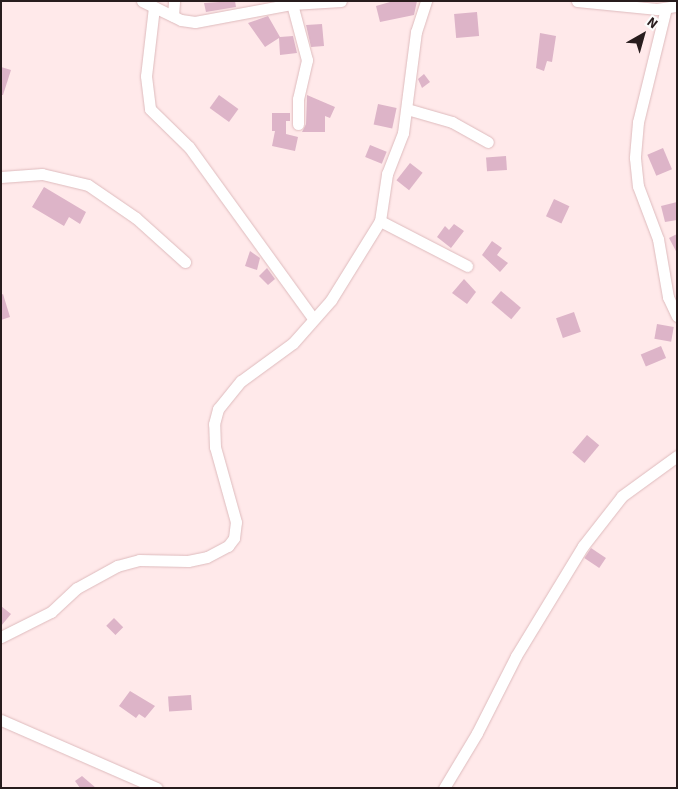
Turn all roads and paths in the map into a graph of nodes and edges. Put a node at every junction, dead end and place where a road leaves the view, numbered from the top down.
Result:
1 (142, 1) edge
2 (174, 1) edge
3 (341, 1) edge
4 (426, 1) edge
5 (577, 1) edge
6 (292, 4) junction
7 (154, 7) junction
8 (671, 7) edge
9 (172, 16) junction
10 (407, 108) junction
11 (298, 124) dead end
12 (488, 142) dead end
13 (1, 177) edge
14 (380, 221) junction
15 (184, 262) dead end
16 (467, 266) dead end
17 (677, 316) edge
18 (313, 318) junction
19 (677, 456) edge
20 (1, 637) edge
21 (1, 720) edge
22 (157, 788) edge
23 (444, 788) edge

1 - 7 street
2 - 9 street
3 - 6 street
4 - 10 street
5 - 8 street
6 - 9 street
6 - 11 street
7 - 9 street
7 - 18 street
8 - 17 street
10 - 12 street
10 - 14 street
13 - 15 street
14 - 16 street
14 - 18 street
18 - 20 street
19 - 23 street
21 - 22 street

